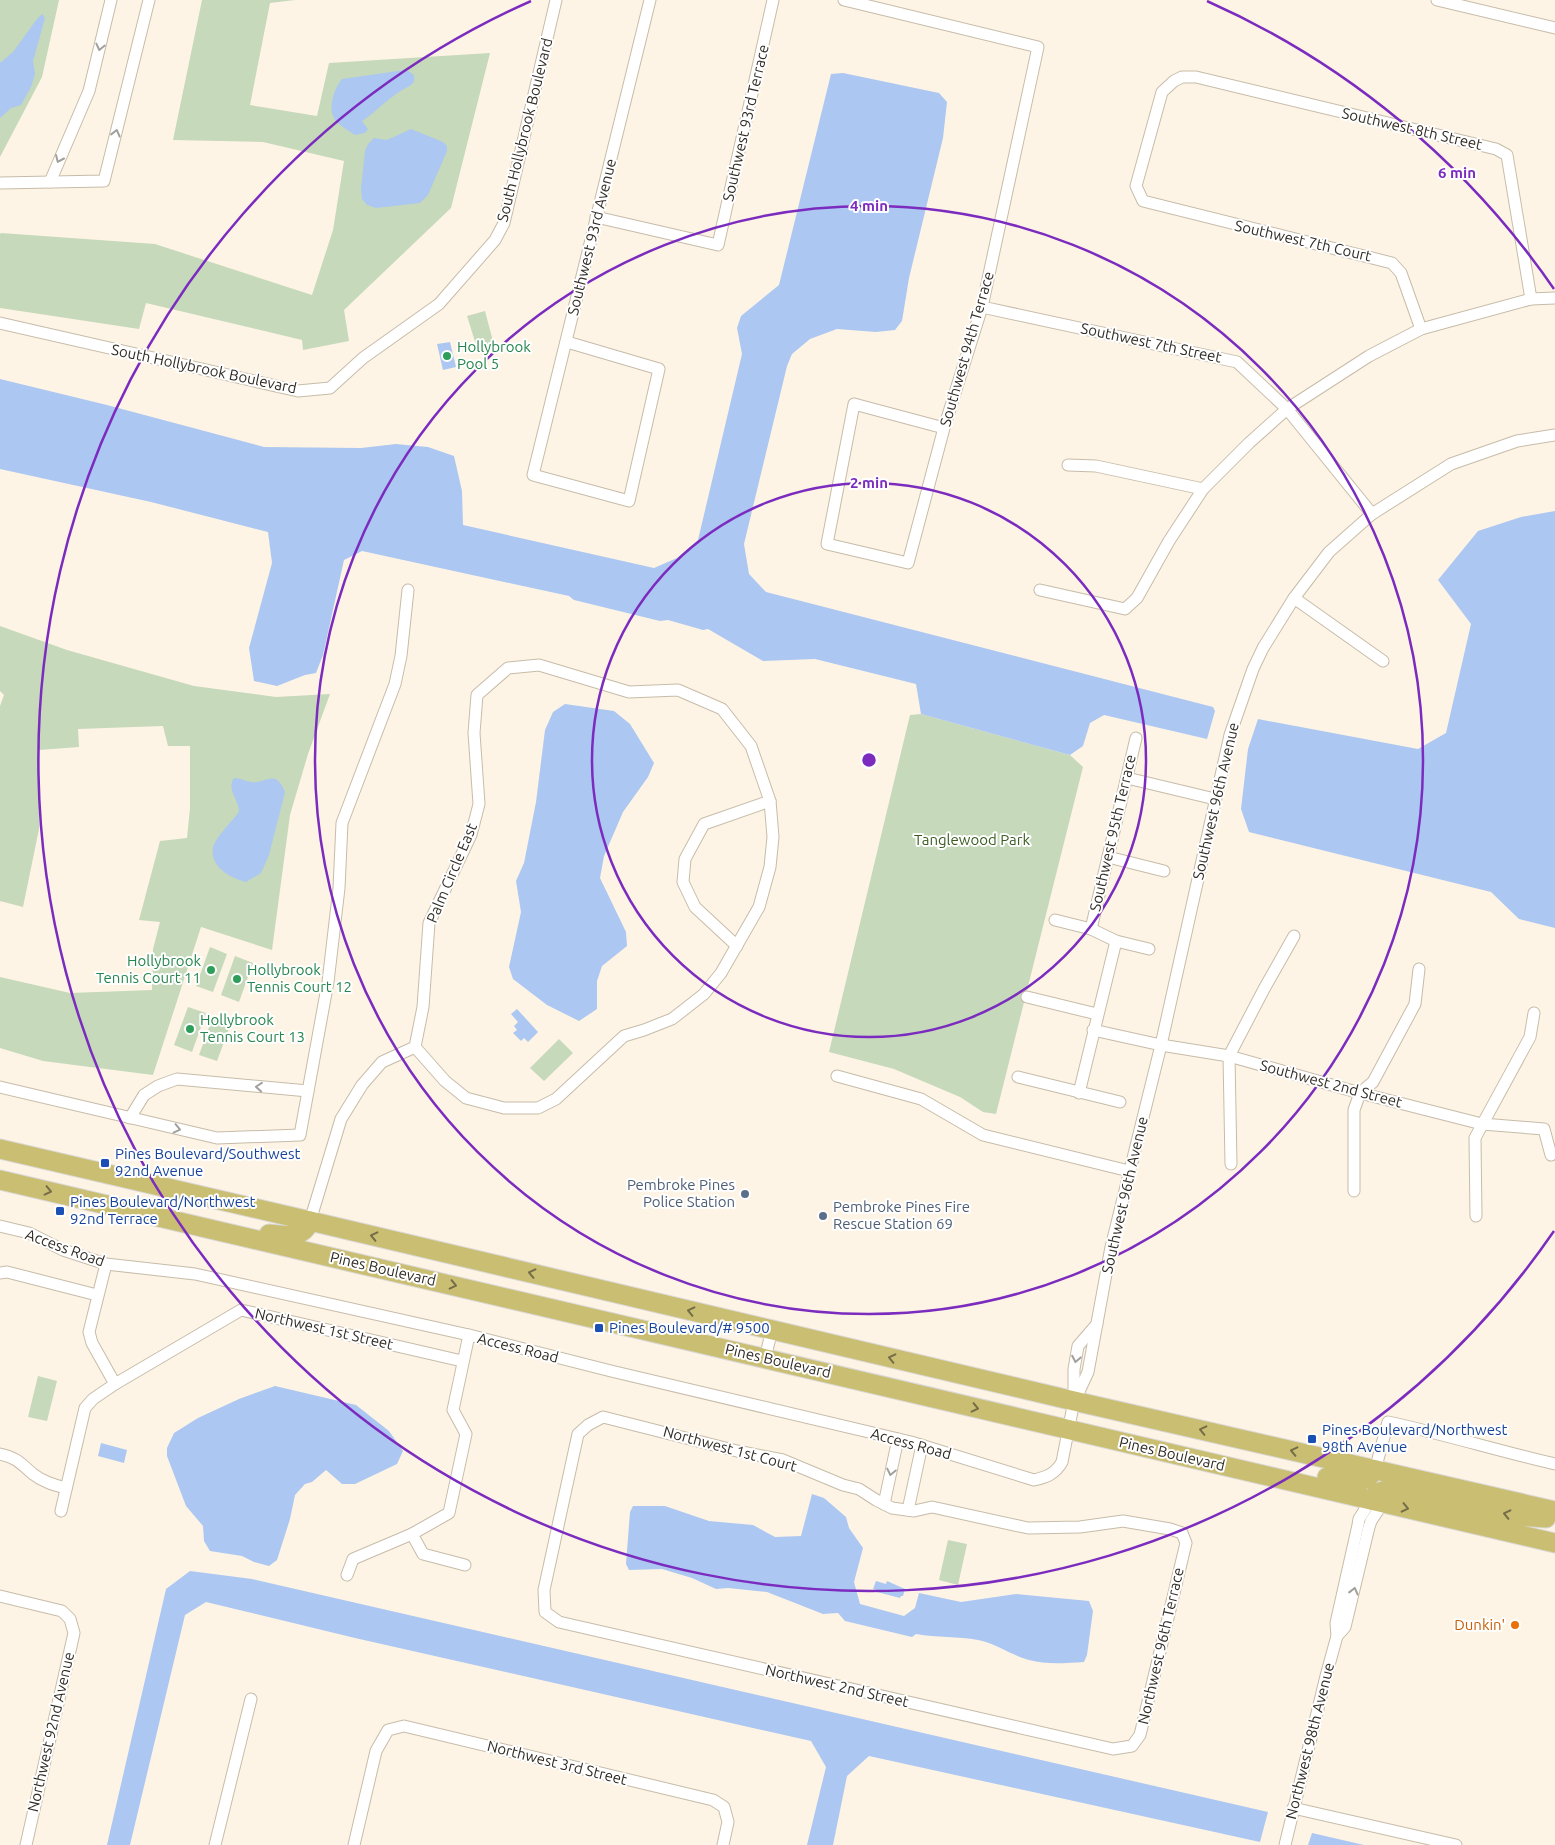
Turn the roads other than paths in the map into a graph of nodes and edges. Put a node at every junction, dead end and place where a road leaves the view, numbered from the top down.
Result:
1 (111, 0) edge
2 (149, 0) edge
3 (556, 0) edge
4 (650, 0) edge
5 (774, 0) edge
6 (844, 0) edge
7 (1437, 0) edge
8 (1555, 28) edge
9 (0, 182) edge
10 (50, 182) junction
11 (1143, 201) joint
12 (596, 217) junction
13 (1555, 298) edge
14 (1531, 299) junction
15 (982, 307) junction
16 (0, 323) edge
17 (1421, 329) junction
18 (567, 342) junction
19 (1288, 409) junction
20 (944, 428) junction
21 (1555, 435) edge
22 (1068, 465) dead end
23 (1204, 489) junction
24 (1372, 514) junction
25 (408, 590) dead end
26 (1040, 590) dead end
27 (1294, 598) junction
28 (1383, 661) dead end
29 (1136, 738) dead end
30 (1127, 778) junction
31 (1215, 799) junction
32 (770, 801) junction
33 (1108, 857) junction
34 (1164, 871) dead end
35 (1055, 920) dead end
36 (1091, 929) junction
37 (1294, 936) dead end
38 (1116, 941) junction
39 (737, 946) junction
40 (1149, 949) dead end
41 (1419, 969) dead end
42 (1027, 997) dead end
43 (1534, 1013) dead end
44 (1097, 1014) junction
45 (1094, 1030) junction
46 (1161, 1045) junction
47 (415, 1048) junction
48 (1229, 1056) junction
49 (837, 1076) dead end
50 (1018, 1077) dead end
51 (0, 1087) edge
52 (308, 1091) junction
53 (1079, 1093) junction
54 (1360, 1093) junction
55 (1120, 1102) dead end
56 (130, 1118) junction
57 (1482, 1124) junction
58 (0, 1149) edge
59 (1551, 1155) dead end
60 (0, 1162) edge
61 (1231, 1164) dead end
62 (73, 1166) junction
63 (1129, 1171) junction
64 (0, 1180) edge
65 (1354, 1191) dead end
66 (1476, 1216) dead end
67 (310, 1221) junction
68 (0, 1226) edge
69 (235, 1234) junction
70 (106, 1264) junction
71 (0, 1273) edge
72 (97, 1295) junction
73 (772, 1330) junction
74 (469, 1335) junction
75 (765, 1358) junction
76 (462, 1361) junction
77 (115, 1384) junction
78 (1074, 1401) junction
79 (1068, 1430) junction
80 (898, 1439) junction
81 (922, 1446) junction
82 (0, 1454) edge
83 (1555, 1464) edge
84 (1222, 1466) junction
85 (1375, 1470) junction
86 (1034, 1480) joint
87 (66, 1488) junction
88 (1377, 1501) junction
89 (884, 1504) junction
90 (908, 1510) junction
91 (61, 1511) dead end
92 (1555, 1511) edge
93 (1555, 1518) edge
94 (412, 1534) junction
95 (1551, 1541) edge
96 (1186, 1543) joint
97 (465, 1565) dead end
98 (347, 1575) dead end
99 (0, 1596) edge
100 (545, 1612) joint
101 (251, 1699) dead end
102 (1132, 1746) joint
103 (1293, 1808) junction
104 (26, 1845) edge
105 (215, 1845) edge
106 (354, 1845) edge
107 (723, 1845) edge
108 (1285, 1845) edge
109 (1456, 1845) edge

1 -> 10 street
10 -> 2 street
3 - 16 street, South Hollybrook Boulevard
4 - 12 street, Southwest 93rd Avenue
5 - 12 street, Southwest 93rd Terrace
6 - 15 street, Southwest 94th Terrace
7 - 8 street
9 - 10 street
11 - 14 street, Southwest 8th Street
11 - 17 street, Southwest 7th Court
12 - 18 street, Southwest 93rd Avenue
13 - 14 street
14 - 17 street
15 - 19 street, Southwest 7th Street
15 - 20 street, Southwest 94th Terrace
17 - 19 street
18 - 18 street, Southwest 93rd Avenue
19 - 23 street
19 - 24 street, Southwest 7th Street
20 - 20 street, Southwest 94th Terrace
21 - 24 street, Southwest 96th Avenue
22 - 23 street
23 - 26 street
24 - 27 street, Southwest 96th Avenue
25 - 52 street
27 - 28 street
27 - 31 street, Southwest 96th Avenue
29 - 30 street, Southwest 95th Terrace
30 - 31 street
30 - 33 street, Southwest 95th Terrace
31 - 46 street, Southwest 96th Avenue
32 - 39 street
32 - 39 street
32 - 47 street, Palm Circle East
33 - 34 street
33 - 36 street, Southwest 95th Terrace
35 - 36 street
36 - 38 street
37 - 48 street
38 - 40 street
38 - 44 street
39 - 47 street
41 - 54 street
42 - 44 street
43 - 57 street
44 - 45 street
45 - 46 street, Southwest 2nd Street
45 - 53 street
46 - 48 street, Southwest 2nd Street
46 - 63 street, Southwest 96th Avenue
47 - 67 street
48 - 54 street, Southwest 2nd Street
48 - 61 street
49 - 63 street
50 - 53 street
51 - 56 street
52 -> 56 street
56 -> 52 street
53 - 55 street
54 - 57 street, Southwest 2nd Street
54 - 65 street
57 - 59 street, Southwest 2nd Street
57 - 66 street
58 - 62 highway, Pines Boulevard
60 - 62 highway
62 - 67 highway, Pines Boulevard
63 - 78 street, Southwest 96th Avenue
64 -> 69 highway, Pines Boulevard
67 - 69 highway
73 -> 67 highway, Pines Boulevard
68 - 70 street, Access Road
69 -> 75 highway, Pines Boulevard
70 - 72 street
70 - 74 street, Access Road
71 - 72 street
72 - 77 street
73 - 75 street
78 -> 73 highway, Pines Boulevard
74 - 76 street
74 - 80 street, Access Road
75 -> 79 highway, Pines Boulevard
76 - 77 street, Northwest 1st Street
76 - 94 street
77 - 87 street
78 - 79 street, Southwest 96th Avenue
85 -> 78 highway, Pines Boulevard
79 - 84 highway, Pines Boulevard
79 - 86 street, Southwest 96th Avenue
80 - 81 street, Access Road
80 -> 89 street
81 - 86 street, Access Road
81 - 90 street
82 - 87 street
83 - 85 street
84 - 85 highway
84 - 88 highway, Pines Boulevard
85 - 92 highway, Pines Boulevard
87 - 91 street
93 -> 88 highway
88 -> 95 highway, Pines Boulevard
88 - 103 street, Northwest 98th Avenue
89 - 90 street, Northwest 1st Court
89 - 100 street, Northwest 1st Court
90 - 96 street, Northwest 1st Court
94 - 97 street
94 - 98 street
96 - 102 street, Northwest 96th Terrace
99 - 104 street, Northwest 92nd Avenue
100 - 102 street, Northwest 2nd Street
101 - 105 street
103 - 108 street, Northwest 98th Avenue
103 - 109 street
106 - 107 street, Northwest 3rd Street

